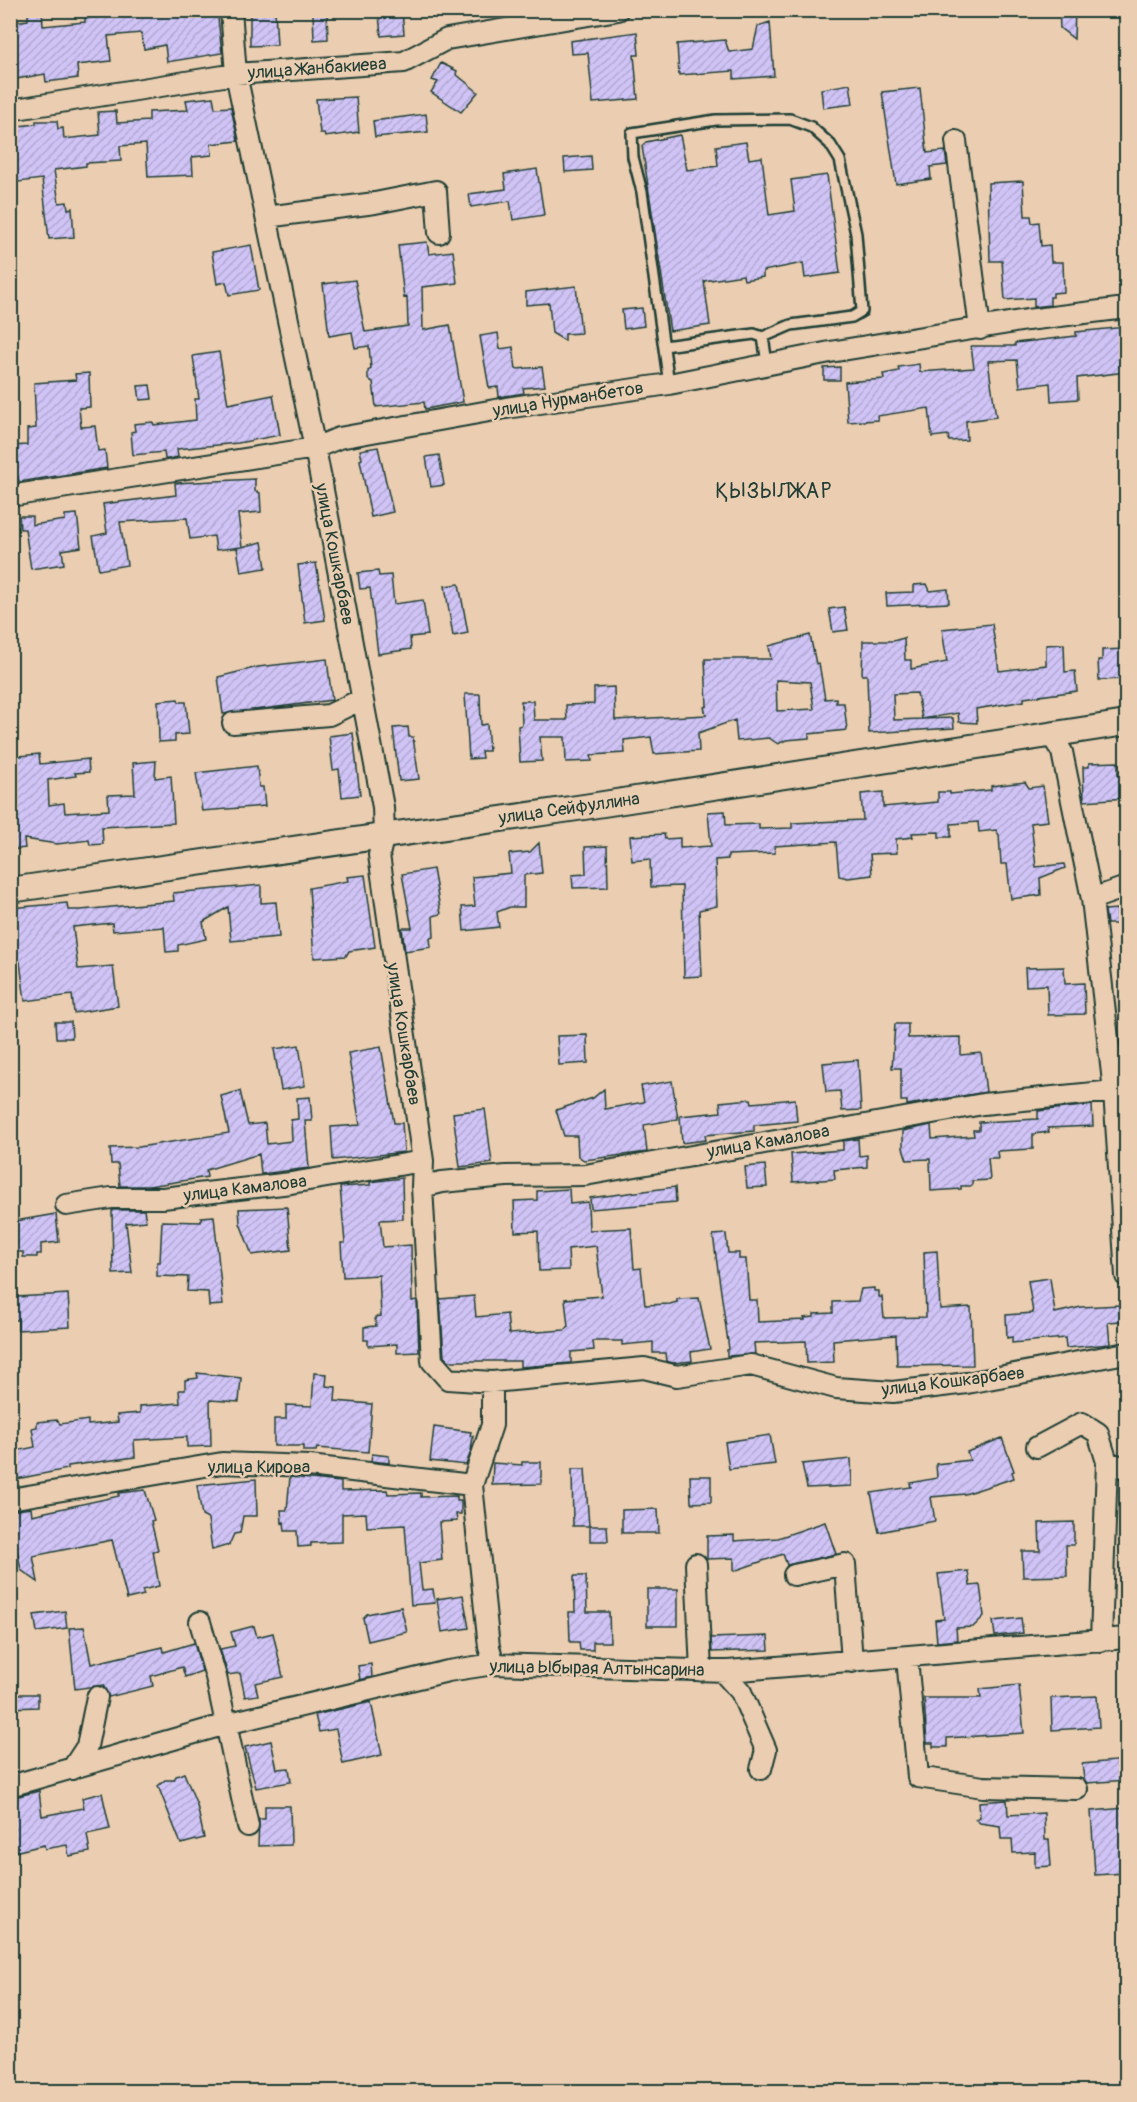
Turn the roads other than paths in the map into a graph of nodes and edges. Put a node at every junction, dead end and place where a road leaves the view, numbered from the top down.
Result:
1 (231, 10) edge
2 (618, 10) edge
3 (236, 74) junction
4 (10, 110) edge
5 (956, 141) dead end
6 (266, 217) junction
7 (439, 233) dead end
8 (1126, 308) edge
9 (980, 329) junction
10 (763, 337) junction
11 (664, 346) junction
12 (767, 363) junction
13 (669, 384) junction
14 (315, 448) junction
15 (10, 496) edge
16 (362, 699) junction
17 (233, 723) dead end
18 (1126, 723) edge
19 (1052, 736) junction
20 (384, 834) junction
21 (1126, 887) edge
22 (10, 890) edge
23 (1092, 899) junction
24 (1114, 1091) junction
25 (423, 1161) junction
26 (422, 1187) junction
27 (66, 1205) dead end
28 (1126, 1276) edge
29 (1126, 1353) edge
30 (492, 1382) junction
31 (1037, 1447) dead end
32 (1107, 1462) junction
33 (1126, 1468) edge
34 (472, 1485) junction
35 (10, 1499) edge
36 (696, 1564) dead end
37 (794, 1575) dead end
38 (200, 1622) dead end
39 (1126, 1638) edge
40 (1101, 1641) junction
41 (907, 1658) junction
42 (852, 1662) junction
43 (494, 1664) junction
44 (701, 1671) junction
45 (722, 1671) junction
46 (97, 1697) dead end
47 (225, 1724) junction
48 (72, 1769) junction
49 (761, 1769) dead end
50 (10, 1786) edge
51 (1077, 1788) dead end
52 (248, 1826) dead end

1 - 3 street, улица Кошкарбаев
2 - 3 street, улица Жанбакиева
3 - 4 street, улица Жанбакиева
3 - 6 street, улица Кошкарбаев
5 - 9 street
6 - 7 street
6 - 14 street, улица Кошкарбаев
8 - 9 street, улица Нурманбетов
9 - 12 street, улица Нурманбетов
10 - 11 lane
10 - 11 lane
10 - 12 lane
11 - 13 lane
12 - 13 street, улица Нурманбетов
13 - 14 street, улица Нурманбетов
14 - 15 street, улица Нурманбетов
14 - 16 street, улица Кошкарбаев
16 - 17 street
16 - 20 street, улица Кошкарбаев
18 - 19 street, улица Сейфуллина
19 - 20 street, улица Сейфуллина
19 - 23 street
20 - 22 street, улица Сейфуллина
20 - 25 street, улица Кошкарбаев
21 - 23 street
23 - 24 street
24 - 26 street, улица Камалова
24 - 28 street
25 - 26 street, улица Кошкарбаев
25 - 27 street, улица Камалова
26 - 30 street, улица Кошкарбаев
29 - 30 street, улица Кошкарбаев
30 - 34 street
31 - 32 street
32 - 33 street
32 - 40 street
34 - 35 street, улица Кирова
34 - 43 street
36 - 44 street
37 - 42 street
38 - 47 street
39 - 40 street, улица Ыбырая Алтынсарина
40 - 41 street, улица Ыбырая Алтынсарина
41 - 42 street, улица Ыбырая Алтынсарина
41 - 51 street
42 - 45 street, улица Ыбырая Алтынсарина
43 - 44 street, улица Ыбырая Алтынсарина
43 - 47 street, улица Ыбырая Алтынсарина
44 - 45 street, улица Ыбырая Алтынсарина
45 - 49 street
46 - 48 street
47 - 48 street, улица Ыбырая Алтынсарина
47 - 52 street
48 - 50 street, улица Ыбырая Алтынсарина

